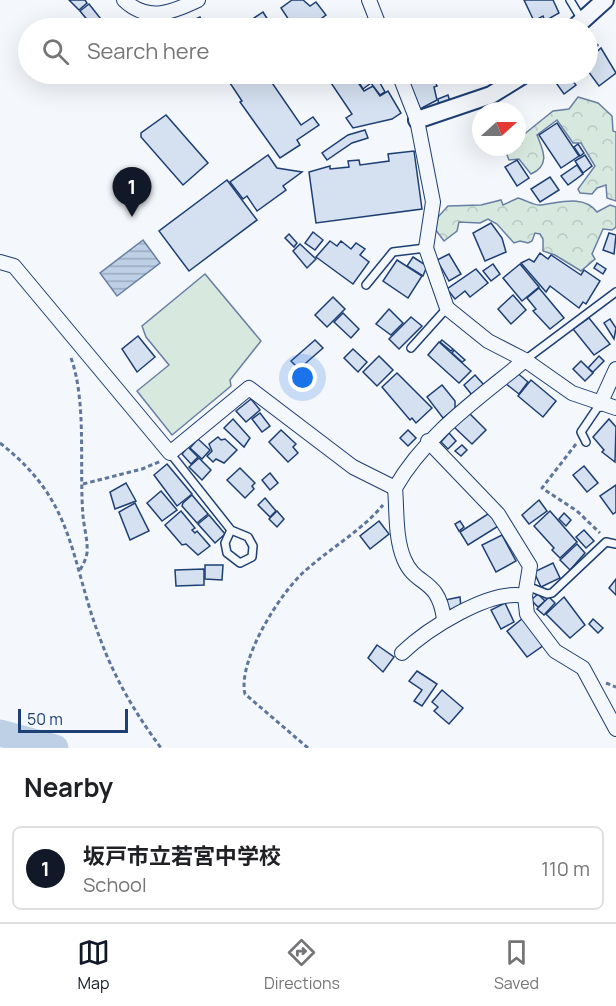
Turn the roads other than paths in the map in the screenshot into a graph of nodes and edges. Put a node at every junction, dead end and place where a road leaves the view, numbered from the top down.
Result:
1 (124, 0) edge
2 (198, 0) edge
3 (369, 0) edge
4 (570, 0) edge
5 (605, 0) edge
6 (612, 0) edge
7 (616, 4) edge
8 (376, 18) edge
9 (576, 18) edge
10 (585, 18) edge
11 (403, 84) edge
12 (509, 84) edge
13 (417, 120) junction
14 (426, 248) junction
15 (0, 262) edge
16 (366, 285) dead end
17 (616, 292) edge
18 (447, 308) junction
19 (411, 348) dead end
20 (525, 360) junction
21 (616, 369) edge
22 (611, 404) edge
23 (583, 439) road end
24 (428, 441) junction
25 (170, 453) junction
26 (393, 487) junction
27 (231, 530) junction
28 (616, 544) edge
29 (526, 591) junction
30 (444, 619) junction
31 (402, 653) dead end
32 (616, 729) edge

1 - 2 street
3 - 8 street
4 - 9 lane
5 - 10 street
6 - 7 street
11 - 13 street
12 - 13 street
13 - 14 street
14 - 16 lane
14 - 18 street
15 - 25 street
17 - 20 lane
18 - 19 lane
18 - 20 street
20 - 22 street
20 - 24 street
21 - 22 street
22 - 23 lane
24 - 26 street
24 - 29 street
25 - 26 street
25 - 27 lane
26 - 30 street
27 - 27 lane
28 - 29 lane
29 - 30 street
29 - 32 street
30 - 31 street

